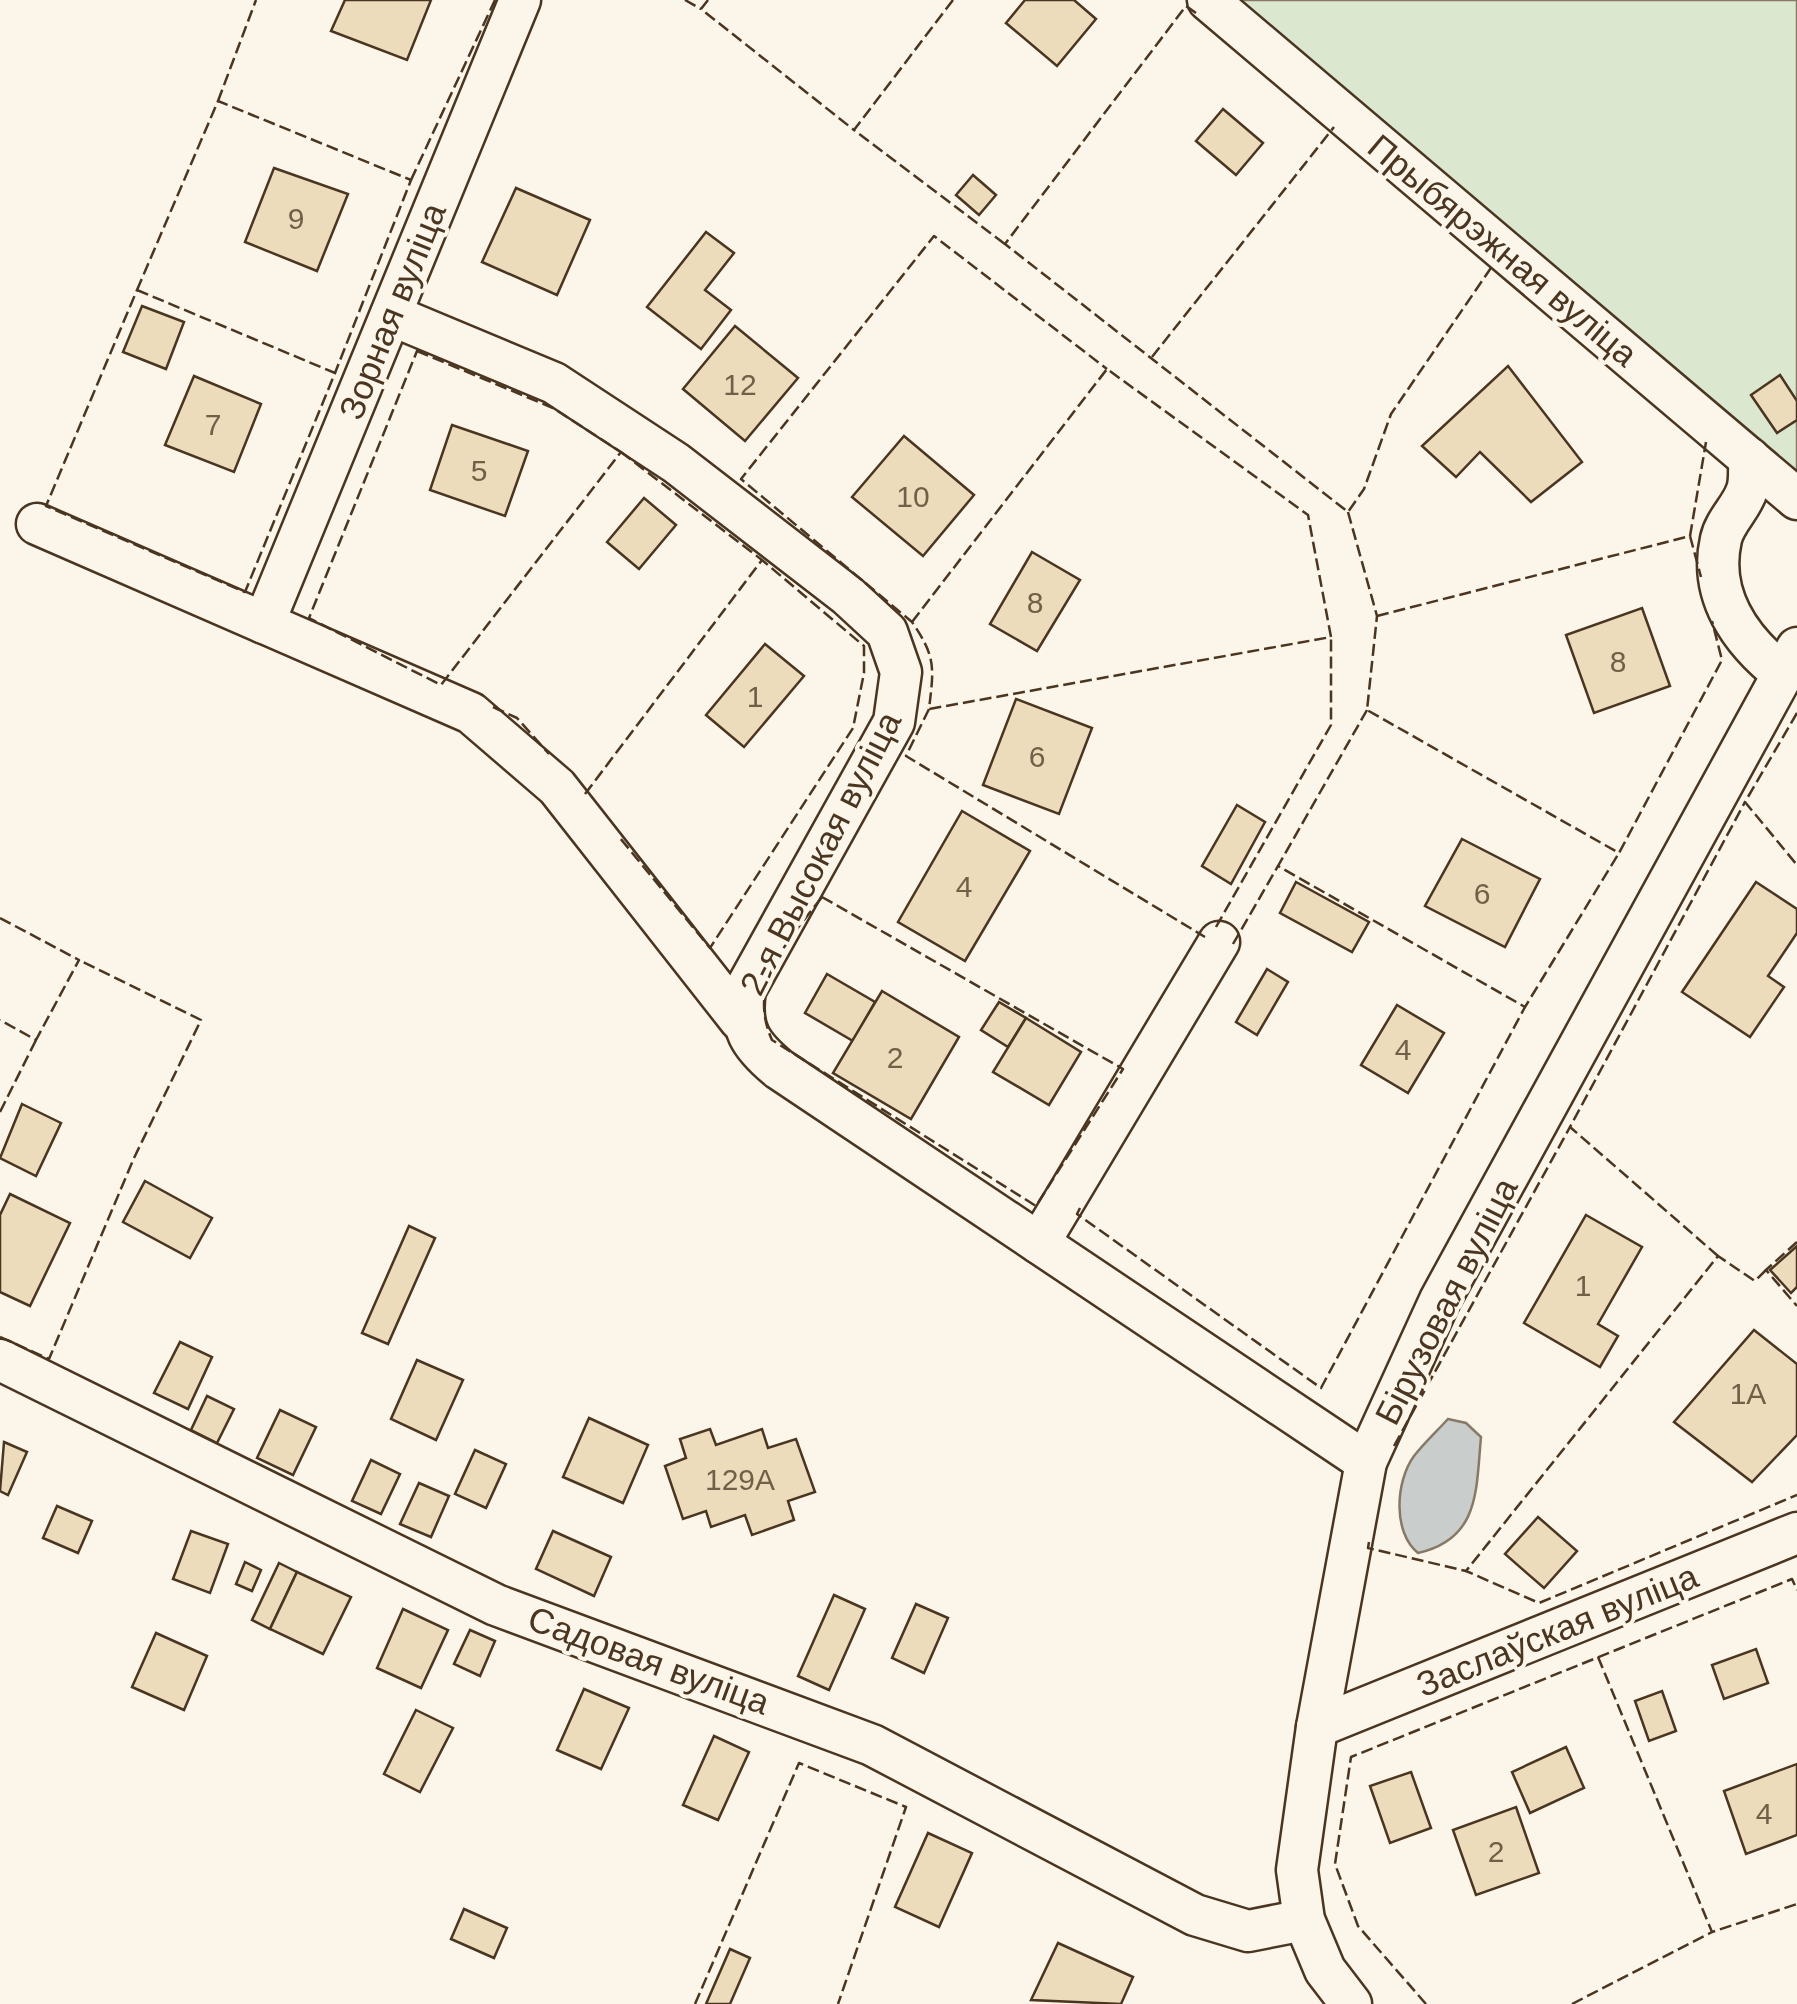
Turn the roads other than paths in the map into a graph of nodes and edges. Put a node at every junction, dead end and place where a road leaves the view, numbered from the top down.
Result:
1 (520, 0) edge
2 (1208, 0) edge
3 (391, 314) junction
4 (1749, 458) junction
5 (1797, 499) edge
6 (37, 524) dead end
7 (264, 622) junction
8 (1790, 661) edge
9 (1219, 942) dead end
10 (740, 1020) junction
11 (1039, 1243) junction
12 (0, 1360) edge
13 (1366, 1462) junction
14 (1797, 1533) edge
15 (1316, 1727) junction
16 (1304, 1920) junction
17 (1351, 2004) edge

1 - 3 street, Зорная вуліца
2 - 4 street, Прыбярэжная вуліца
3 - 7 street, Зорная вуліца
3 - 10 street, 2-я Высокая вуліца
4 - 5 street, Прыбярэжная вуліца
4 - 8 street
6 - 7 street
7 - 10 street
8 - 13 street, Бірузовая вуліца
9 - 11 street
10 - 11 street, 2-я Высокая вуліца
11 - 13 street, 2-я Высокая вуліца
12 - 16 street, Садовая вуліца
13 - 15 street, Бірузовая вуліца
14 - 15 street, Заслаўская вуліца
15 - 16 street, Бірузовая вуліца
16 - 17 street, Бірузовая вуліца

